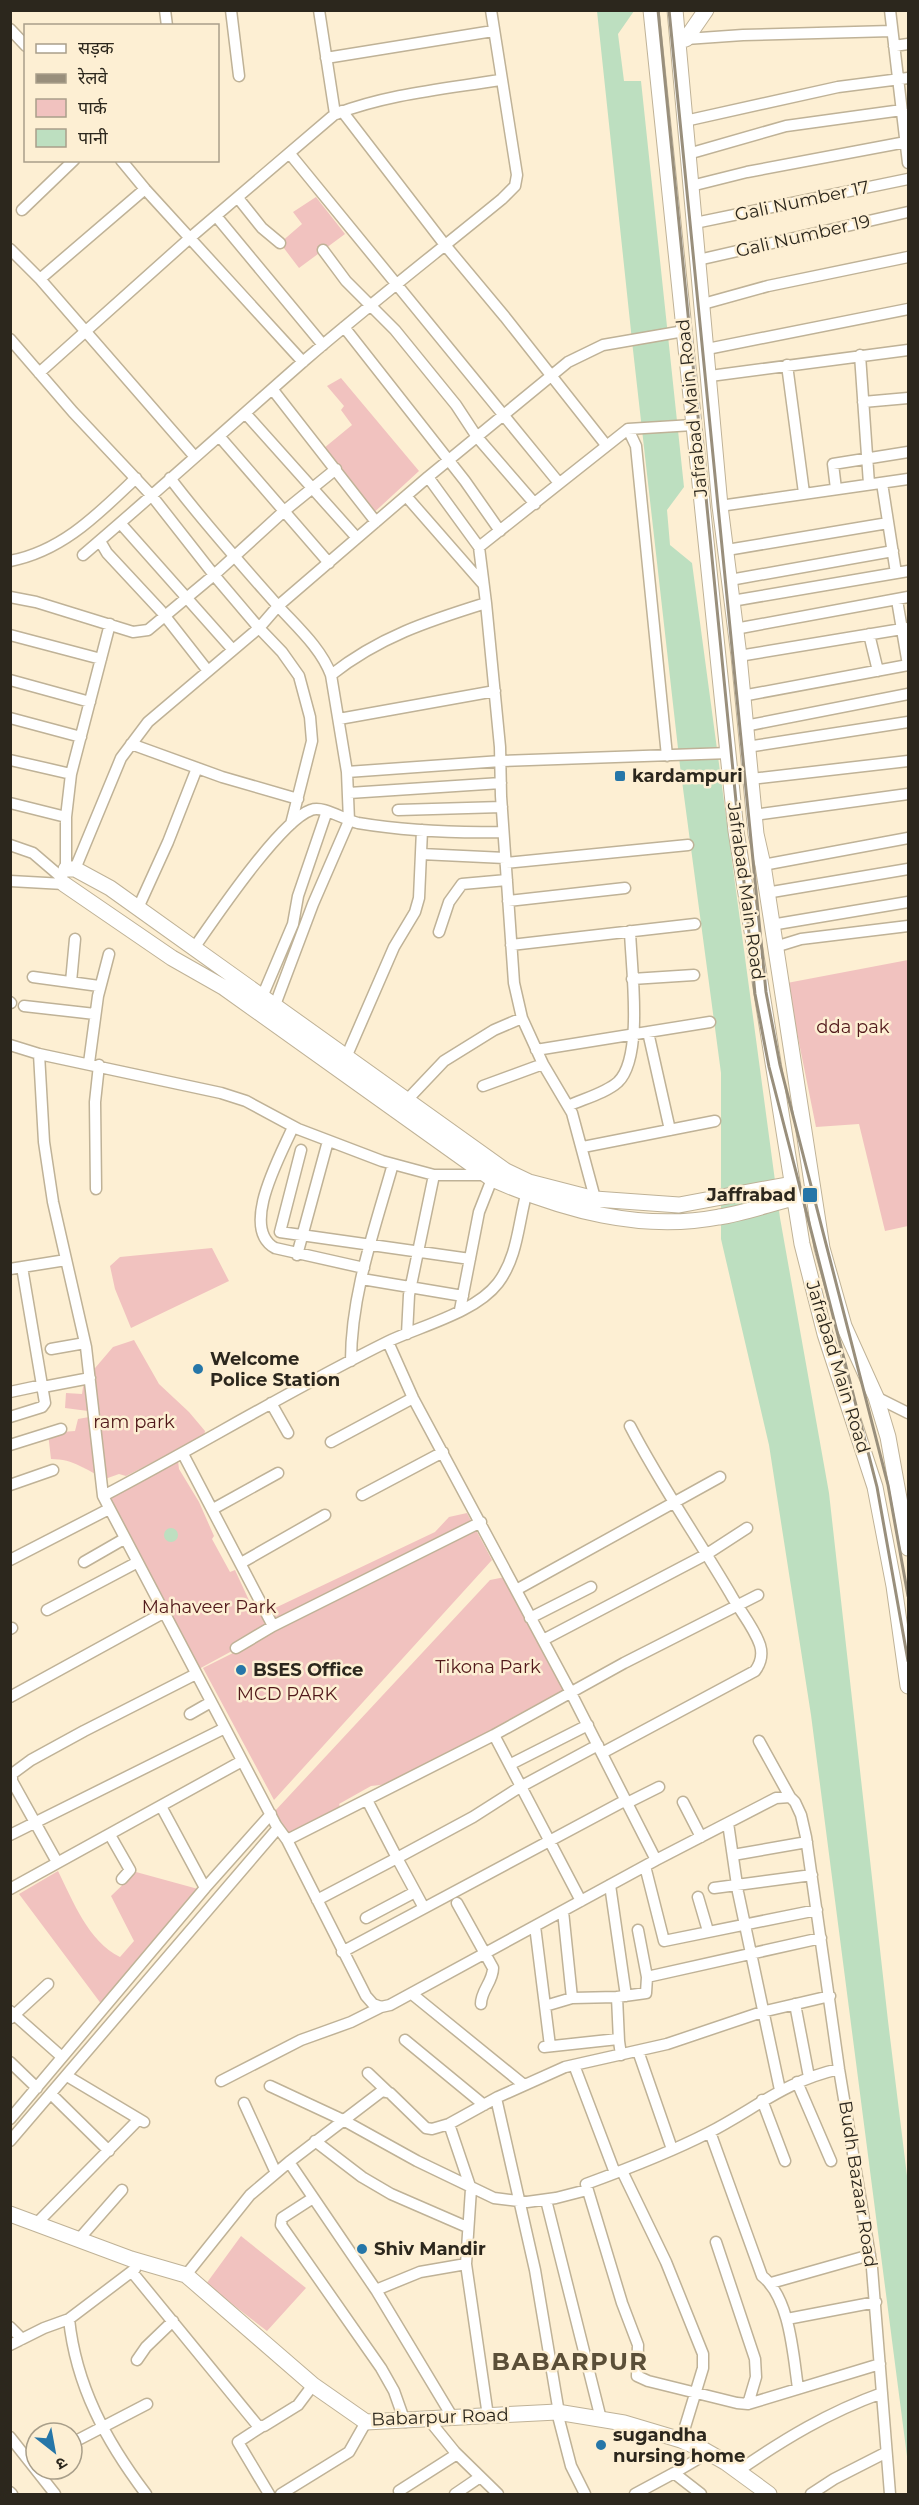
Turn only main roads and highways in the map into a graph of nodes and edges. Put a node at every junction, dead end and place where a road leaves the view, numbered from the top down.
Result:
1 (651, 10) edge
2 (675, 10) edge
3 (706, 10) edge
4 (682, 40) junction
5 (778, 968) junction
6 (757, 970) junction
7 (228, 981) junction
8 (343, 1063) junction
9 (433, 1127) junction
10 (528, 1188) junction
11 (787, 1193) junction
12 (597, 1207) junction
13 (852, 1342) junction
14 (831, 1351) junction
15 (909, 1548) edge
16 (909, 1686) edge
17 (10, 2214) edge
18 (769, 2494) edge

1 - 6 main road, Jafrabad Main Road
2 - 4 main road, Jafrabad Main Road
3 - 4 main road
4 - 5 main road, Jafrabad Main Road
5 - 6 main road
5 - 13 main road, Jafrabad Main Road
6 - 11 main road, Jafrabad Main Road
7 - 7 main road
7 - 8 main road
7 - 8 main road
8 - 9 main road
8 - 9 main road
9 - 10 main road
9 - 10 main road
10 - 12 main road
11 - 12 main road
11 - 12 main road
11 - 14 main road, Jafrabad Main Road
13 - 14 main road
13 - 15 main road, Jafrabad Main Road
14 - 16 main road, Jafrabad Main Road
17 - 18 main road, Babarpur Road

